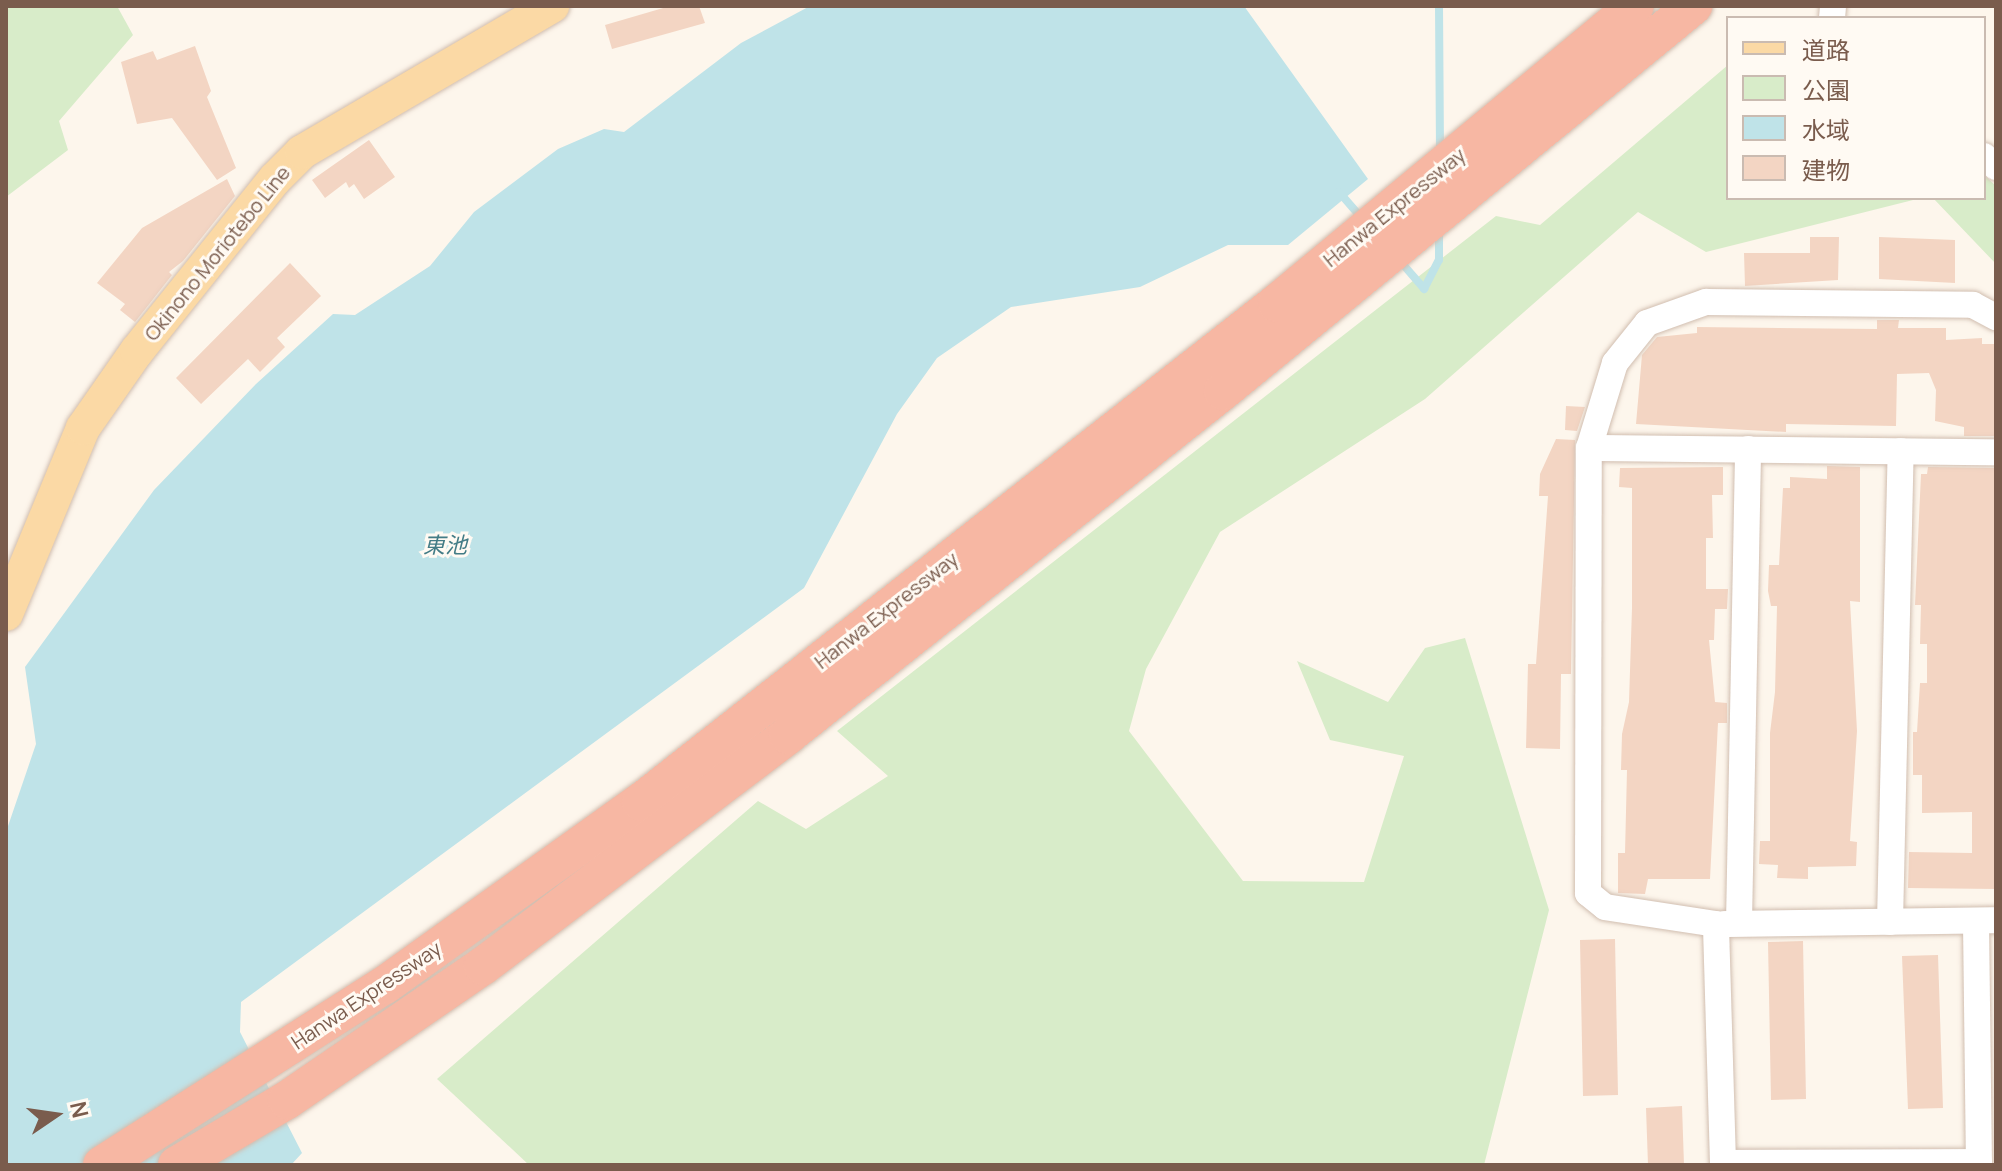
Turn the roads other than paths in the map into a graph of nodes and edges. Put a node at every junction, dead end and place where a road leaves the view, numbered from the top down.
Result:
1 (552, 6) edge
2 (1635, 6) edge
3 (1693, 6) edge
4 (1452, 182) junction
5 (1286, 317) junction
6 (1996, 317) edge
7 (1589, 448) junction
8 (1748, 449) junction
9 (1901, 451) junction
10 (1996, 452) edge
11 (6, 614) edge
12 (1986, 921) edge
13 (1890, 922) junction
14 (1728, 924) junction
15 (1979, 1164) edge
16 (102, 1165) edge
17 (177, 1165) edge

1 - 11 main road, Okinono Moriotebo Line
2 - 4 highway, Hanwa Expressway
3 - 4 highway, Hanwa Expressway
4 - 5 highway, Hanwa Expressway
5 - 16 highway, Hanwa Expressway
5 - 17 highway, Hanwa Expressway
6 - 7 street
7 - 8 street
7 - 14 street
8 - 9 street
8 - 14 street
9 - 10 street
9 - 13 street
12 - 13 street
12 - 15 street
13 - 14 street
14 - 15 street

